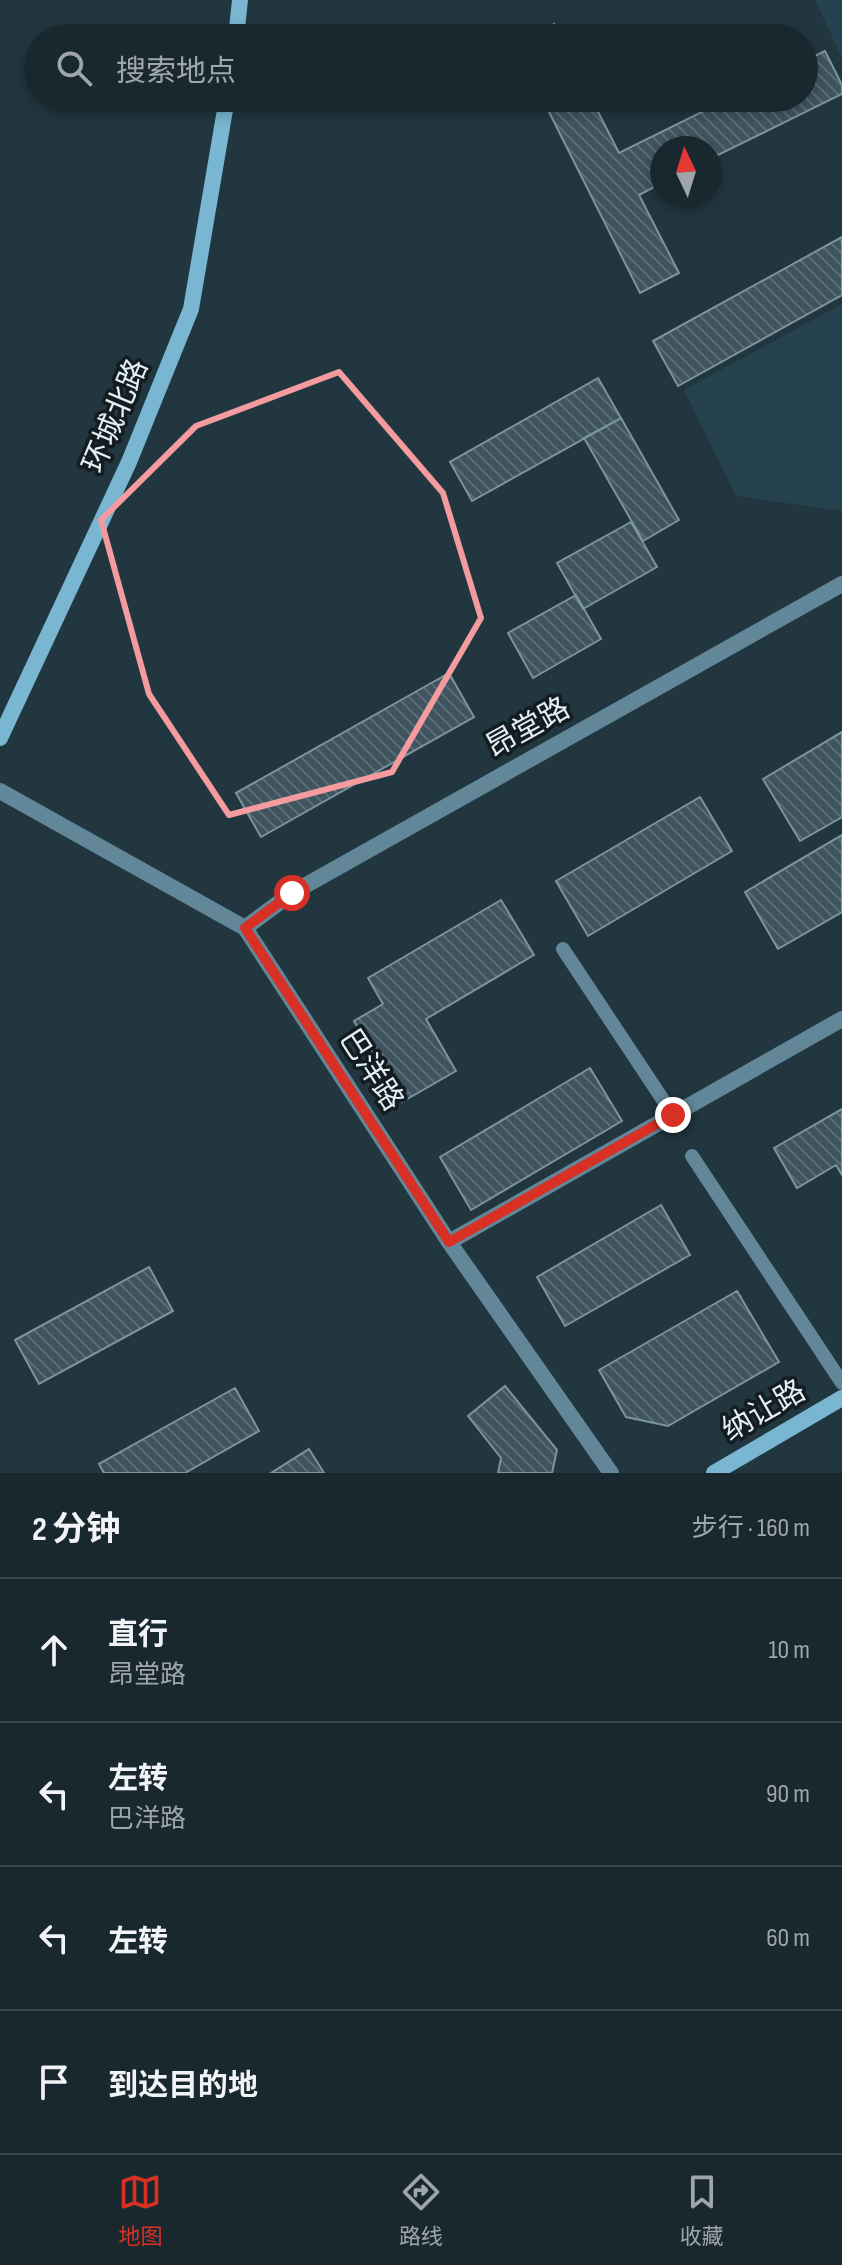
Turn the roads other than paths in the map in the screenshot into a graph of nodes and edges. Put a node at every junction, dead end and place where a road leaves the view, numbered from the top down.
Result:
1 (240, 0) edge
2 (237, 24) edge
3 (225, 112) edge
4 (842, 584) edge
5 (0, 738) edge
6 (0, 791) edge
7 (245, 928) junction
8 (563, 949) dead end
9 (842, 1019) edge
10 (673, 1115) junction
11 (692, 1156) dead end
12 (449, 1242) junction
13 (842, 1383) edge
14 (842, 1398) edge
15 (611, 1473) edge
16 (714, 1473) edge

1 - 2 main road
3 - 5 main road, 环城北路
4 - 7 street, 昂堂路
6 - 7 street, 巴洋路
7 - 12 street, 巴洋路
8 - 10 lane
9 - 10 street
10 - 12 street
11 - 13 lane
12 - 15 street, 巴洋路
14 - 16 main road, 纳让路

